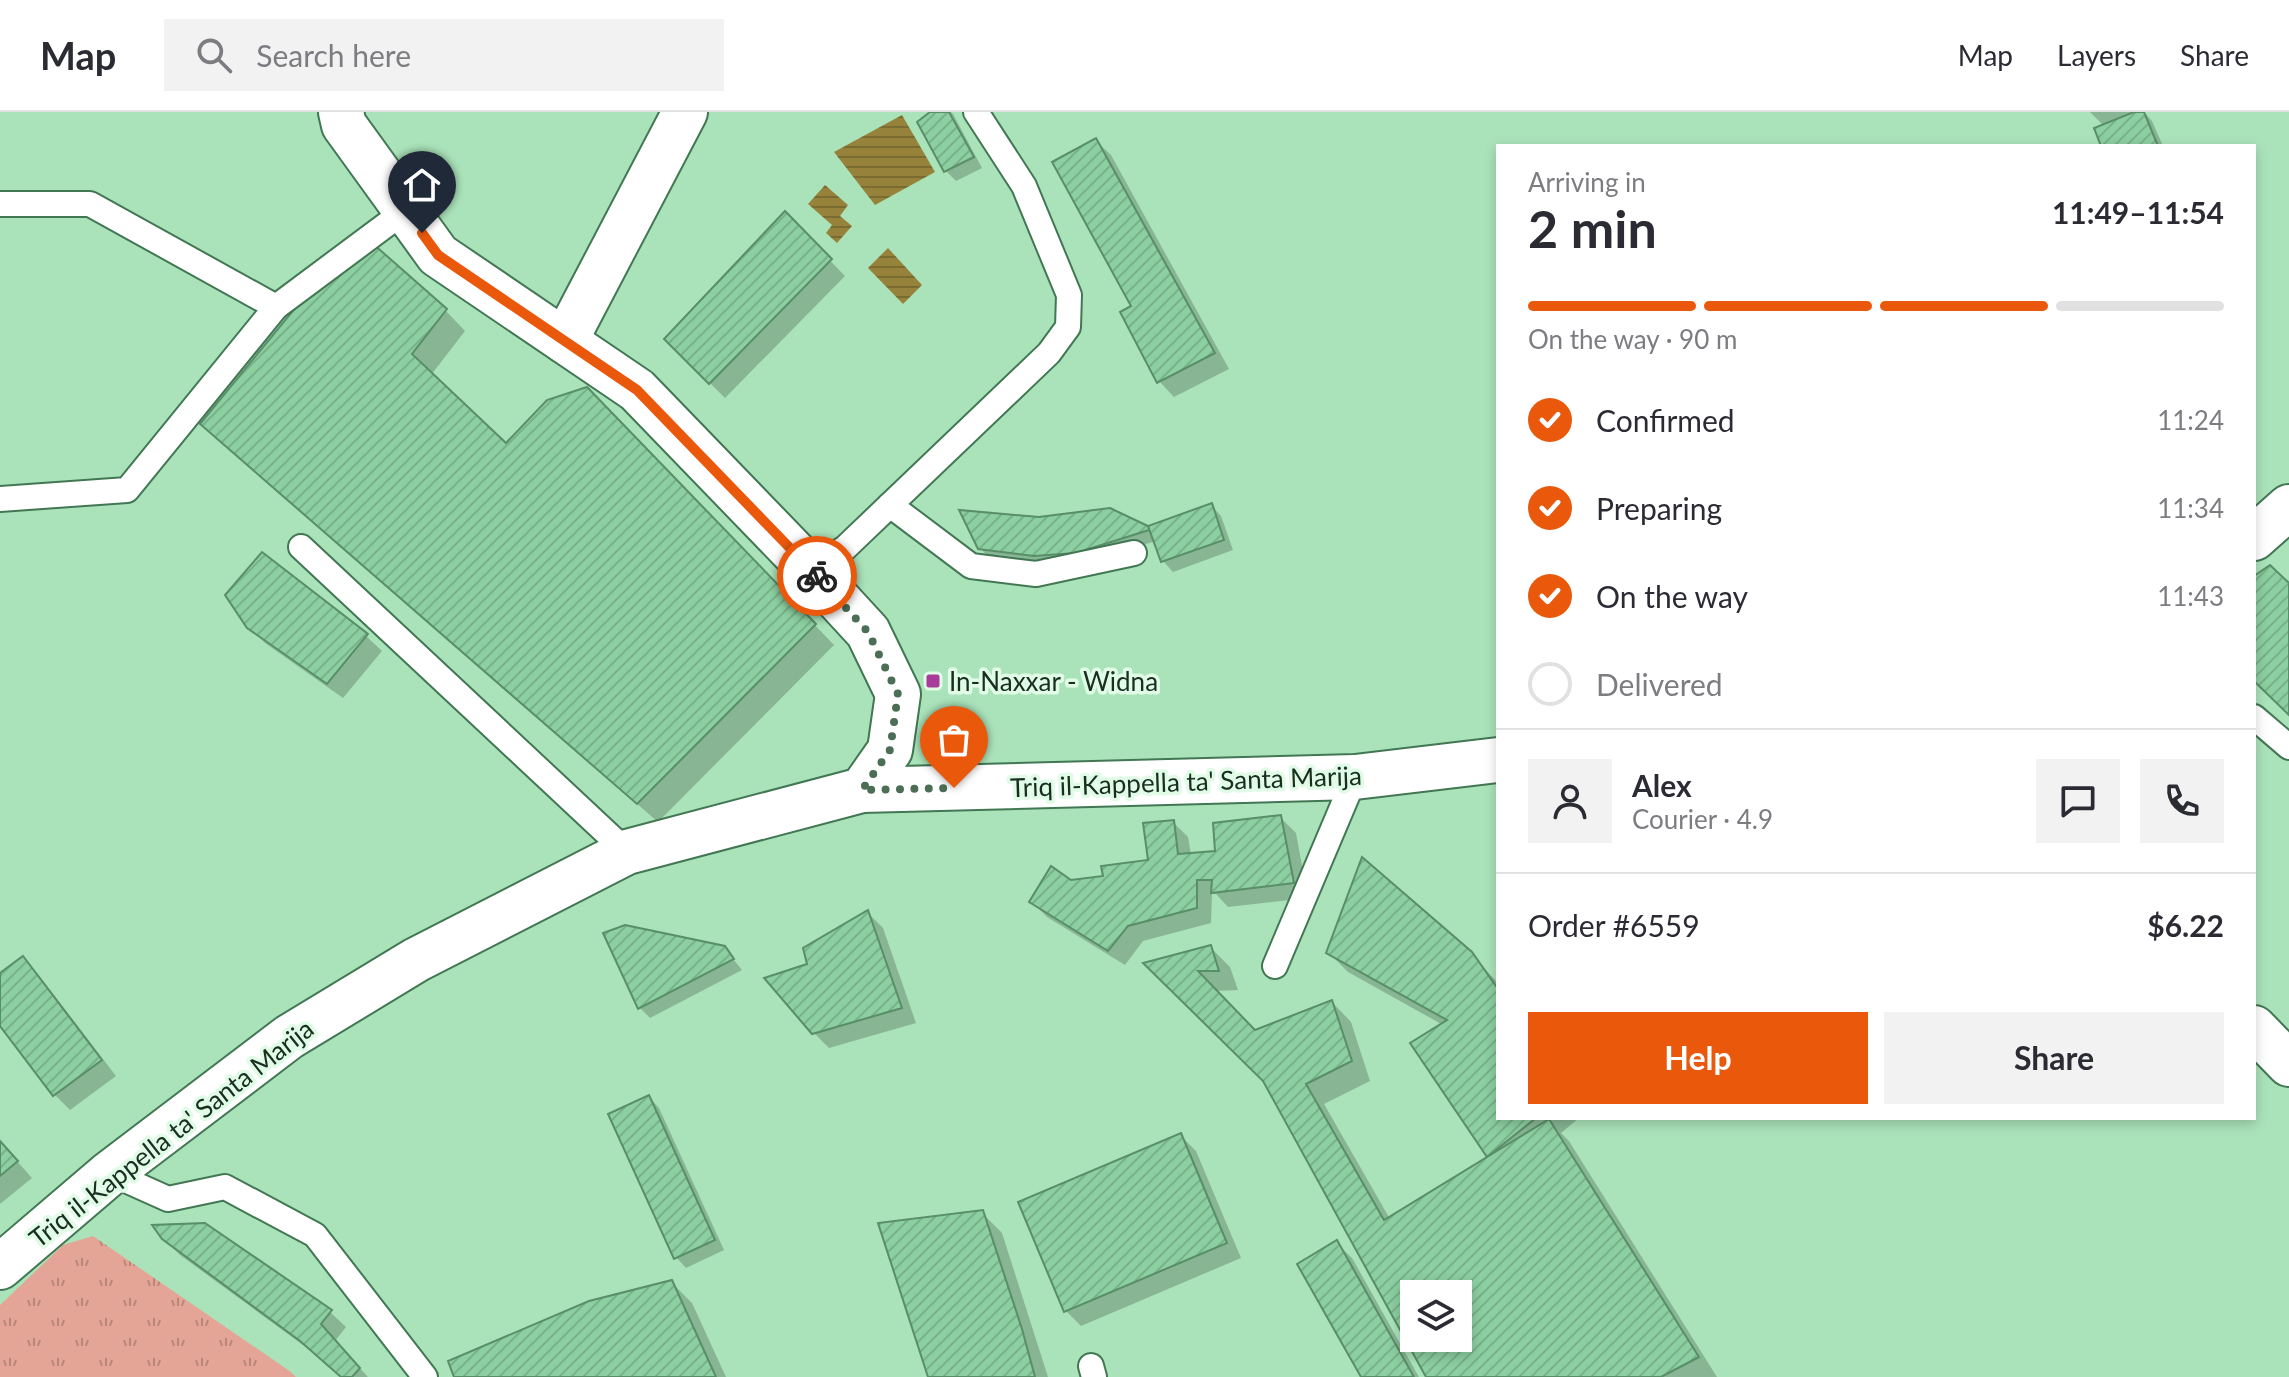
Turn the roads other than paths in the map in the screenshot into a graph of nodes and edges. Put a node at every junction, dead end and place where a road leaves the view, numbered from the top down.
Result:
1 (341, 112) edge
2 (685, 112) edge
3 (976, 112) edge
4 (0, 204) edge
5 (406, 210) junction
6 (276, 307) junction
7 (565, 341) junction
8 (0, 499) edge
9 (890, 505) junction
10 (2289, 507) edge
11 (2256, 536) edge
12 (301, 547) dead end
13 (1134, 553) dead end
14 (810, 569) junction
15 (2256, 719) edge
16 (2289, 747) edge
17 (1496, 760) edge
18 (1355, 777) junction
19 (862, 790) junction
20 (627, 852) junction
21 (1275, 966) dead end
22 (2256, 1030) edge
23 (2289, 1064) edge
24 (110, 1173) junction
25 (0, 1267) edge
26 (425, 1377) edge

1 - 5 main road
2 - 7 main road
3 - 9 lane
4 - 6 lane
5 - 6 lane
5 - 7 main road
6 - 8 lane
7 - 14 main road
9 - 13 lane
9 - 14 lane
10 - 11 main road
12 - 20 lane
14 - 19 main road
15 - 16 lane
17 - 18 main road, Triq il-Kappella ta' Santa Marija
18 - 19 main road, Triq il-Kappella ta' Santa Marija
18 - 21 lane
19 - 20 main road, Triq il-Kappella ta' Santa Marija
20 - 24 main road, Triq il-Kappella ta' Santa Marija
22 - 23 main road
24 - 25 main road, Triq il-Kappella ta' Santa Marija
24 - 26 lane

